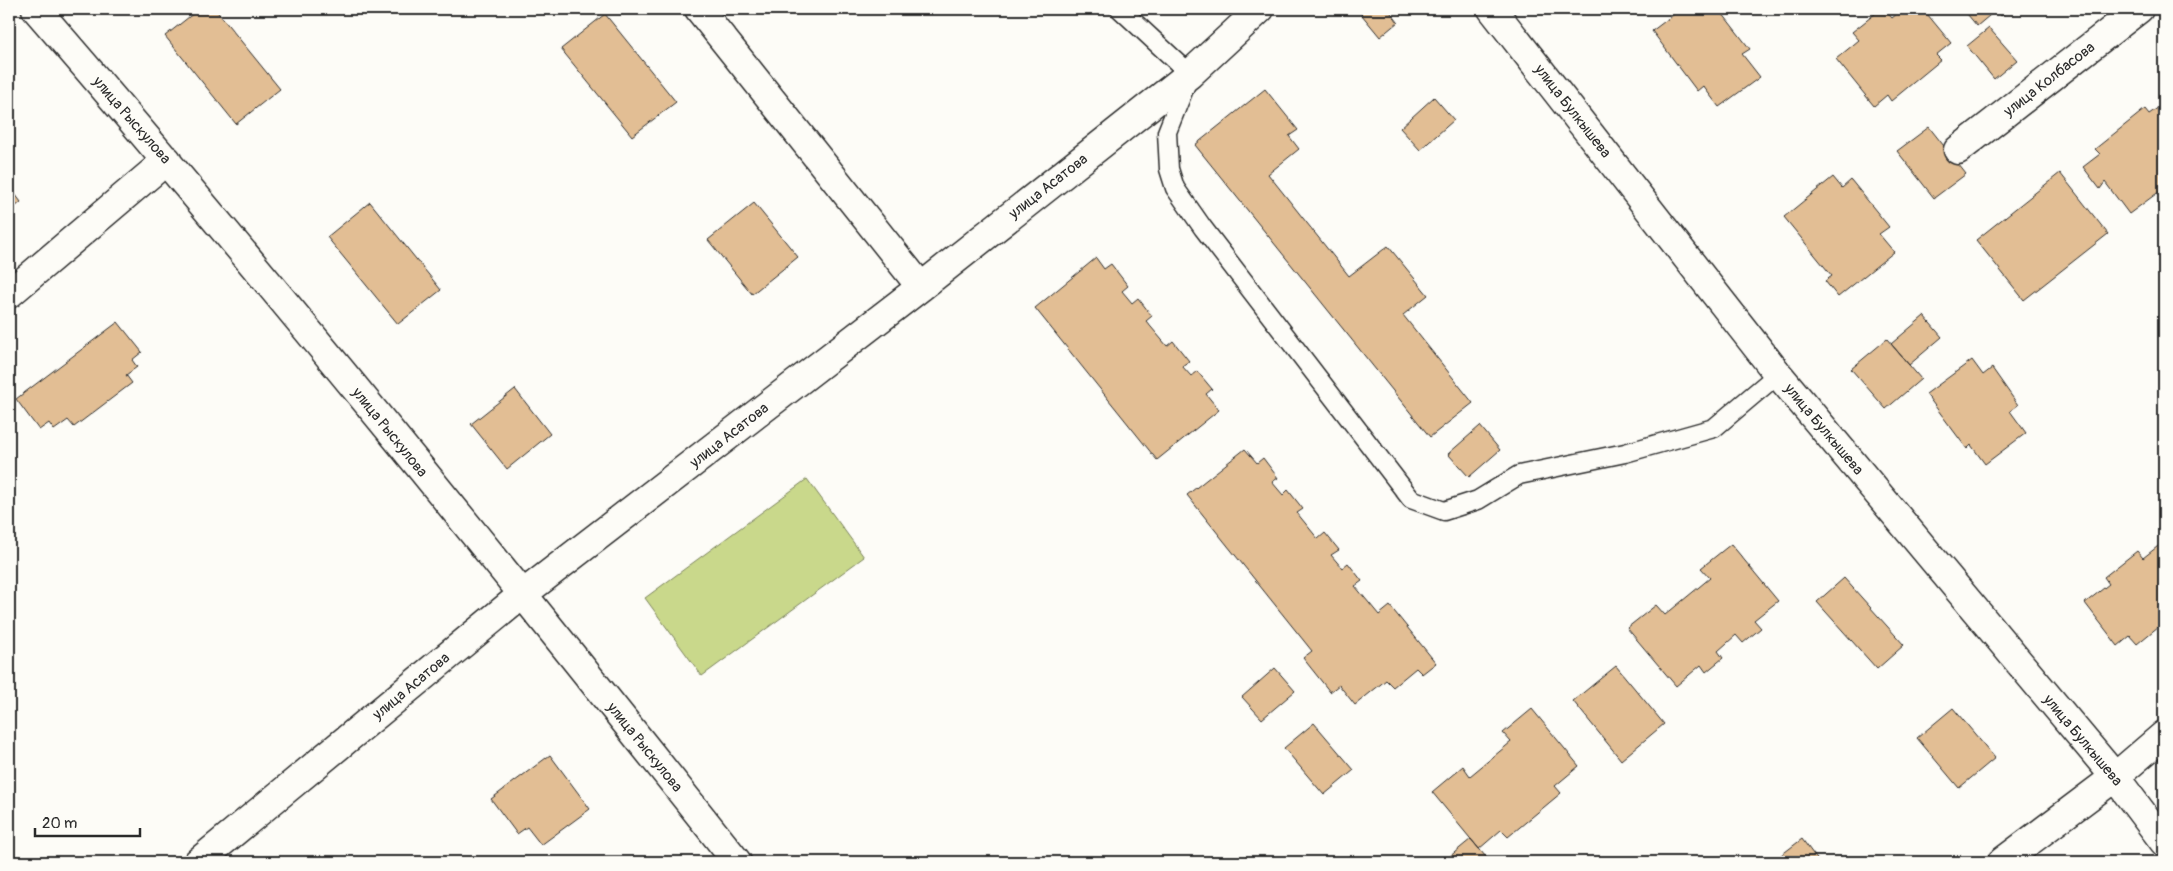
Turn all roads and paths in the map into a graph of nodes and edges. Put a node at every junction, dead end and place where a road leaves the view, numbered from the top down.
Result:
1 (36, 9) edge
2 (699, 9) edge
3 (1120, 9) edge
4 (1260, 9) edge
5 (1492, 9) edge
6 (2139, 9) edge
7 (1190, 74) junction
8 (1958, 150) dead end
9 (167, 160) junction
10 (921, 287) junction
11 (9, 294) edge
12 (1778, 374) junction
13 (523, 594) junction
14 (2164, 735) edge
15 (2115, 777) junction
16 (2164, 842) edge
17 (198, 862) edge
18 (737, 862) edge
19 (2002, 862) edge

1 - 9 street, улица Рыскулова
2 - 10 street
3 - 7 lane
4 - 7 street, улица Асатова
5 - 12 street, улица Булкышева
6 - 8 street, улица Колбасова
7 - 10 street, улица Асатова
7 - 12 lane
9 - 11 street
9 - 13 street, улица Рыскулова
10 - 13 street, улица Асатова
12 - 15 street, улица Булкышева
13 - 17 street, улица Асатова
13 - 18 street, улица Рыскулова
14 - 15 street
15 - 16 street, улица Булкышева
15 - 19 street

